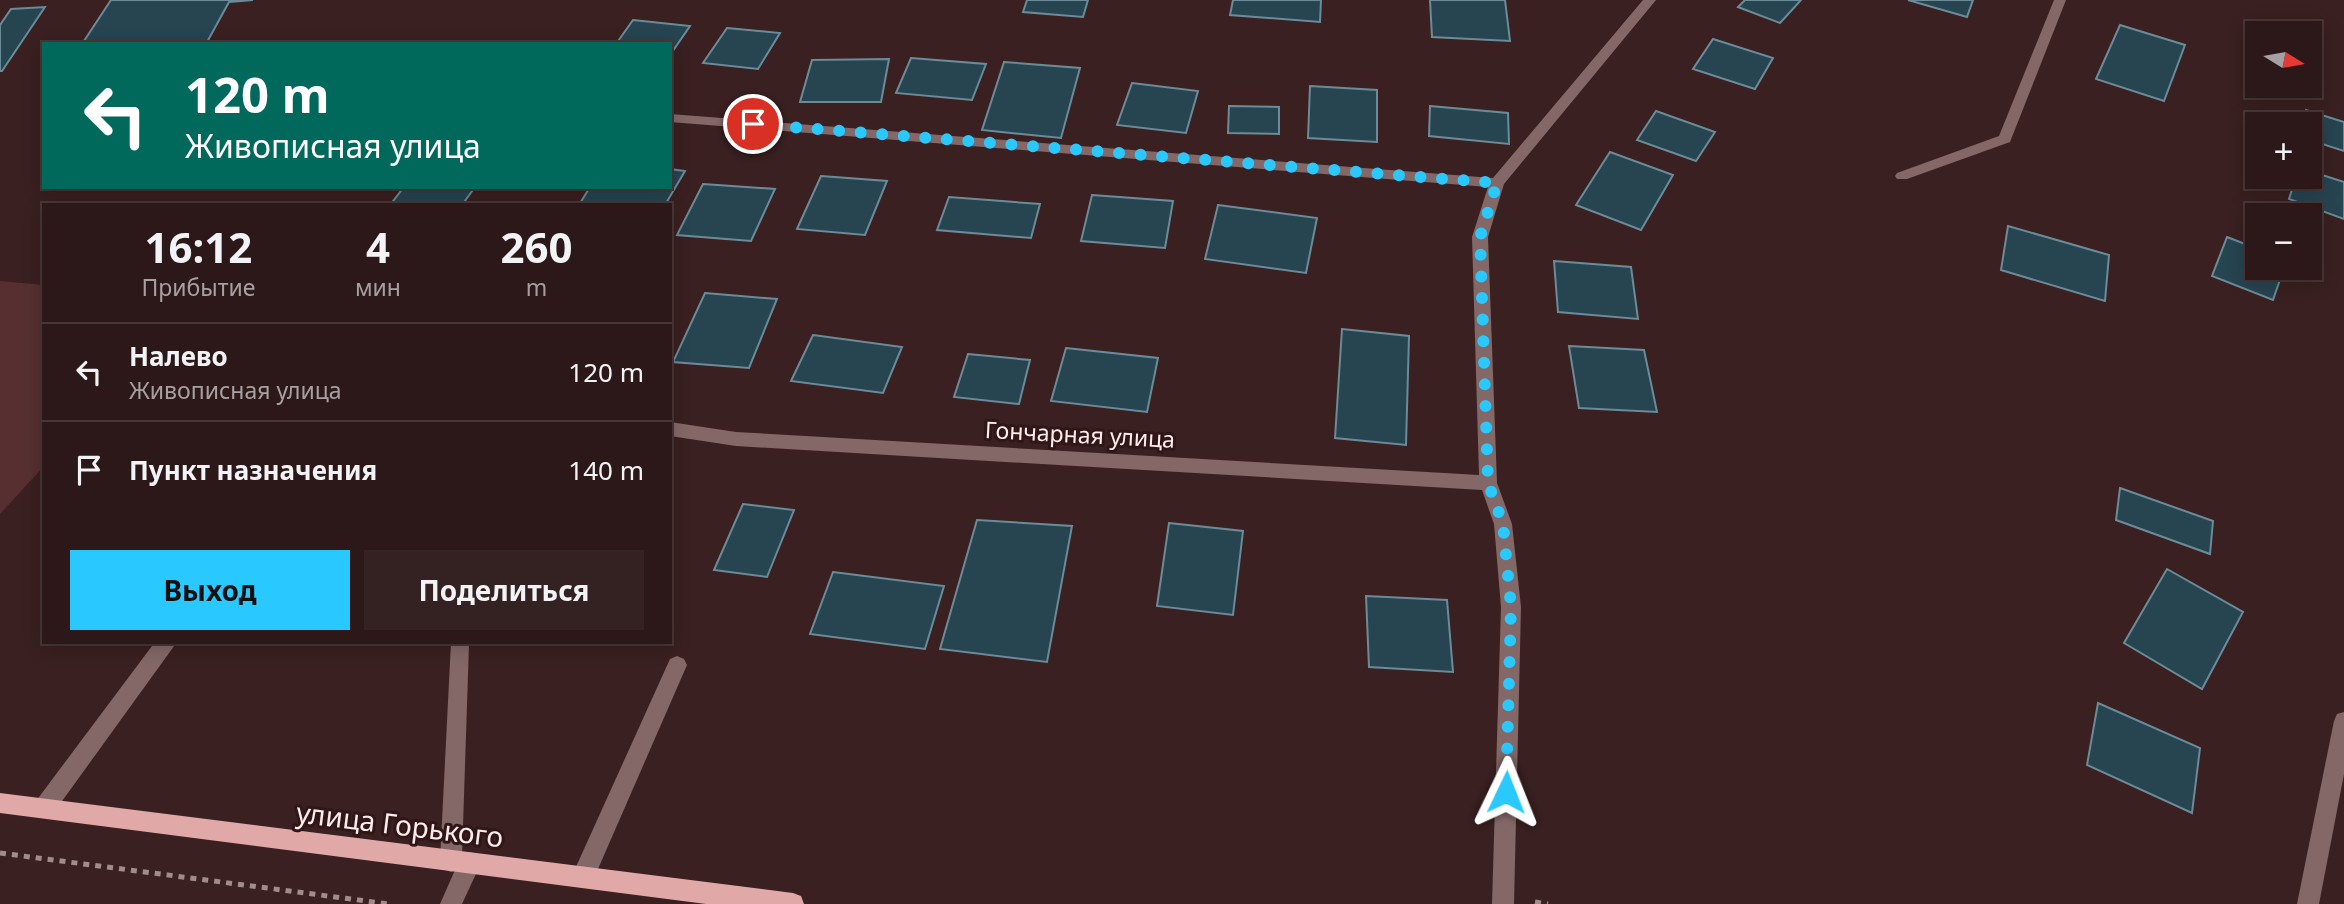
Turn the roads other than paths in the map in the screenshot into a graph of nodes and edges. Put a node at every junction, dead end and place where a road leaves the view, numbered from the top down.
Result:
1 (1650, 0) edge
2 (2060, 0) edge
3 (672, 118) edge
4 (1902, 176) dead end
5 (1497, 183) junction
6 (672, 429) edge
7 (1488, 483) junction
8 (166, 644) edge
9 (459, 645) dead end
10 (677, 665) dead end
11 (2344, 721) edge
12 (0, 803) edge
13 (44, 808) junction
14 (461, 862) junction
15 (583, 877) junction
16 (451, 904) edge
17 (793, 904) edge
18 (1503, 904) edge
19 (2308, 904) edge

1 - 5 street
2 - 4 street
3 - 5 street
5 - 7 street
6 - 7 street, Гончарная улица
7 - 18 street
8 - 13 street
9 - 14 street
10 - 15 street
11 - 19 street
12 - 13 main road, улица Горького
13 - 14 main road, улица Горького
14 - 15 main road, улица Горького
14 - 16 street
15 - 17 main road, улица Горького

